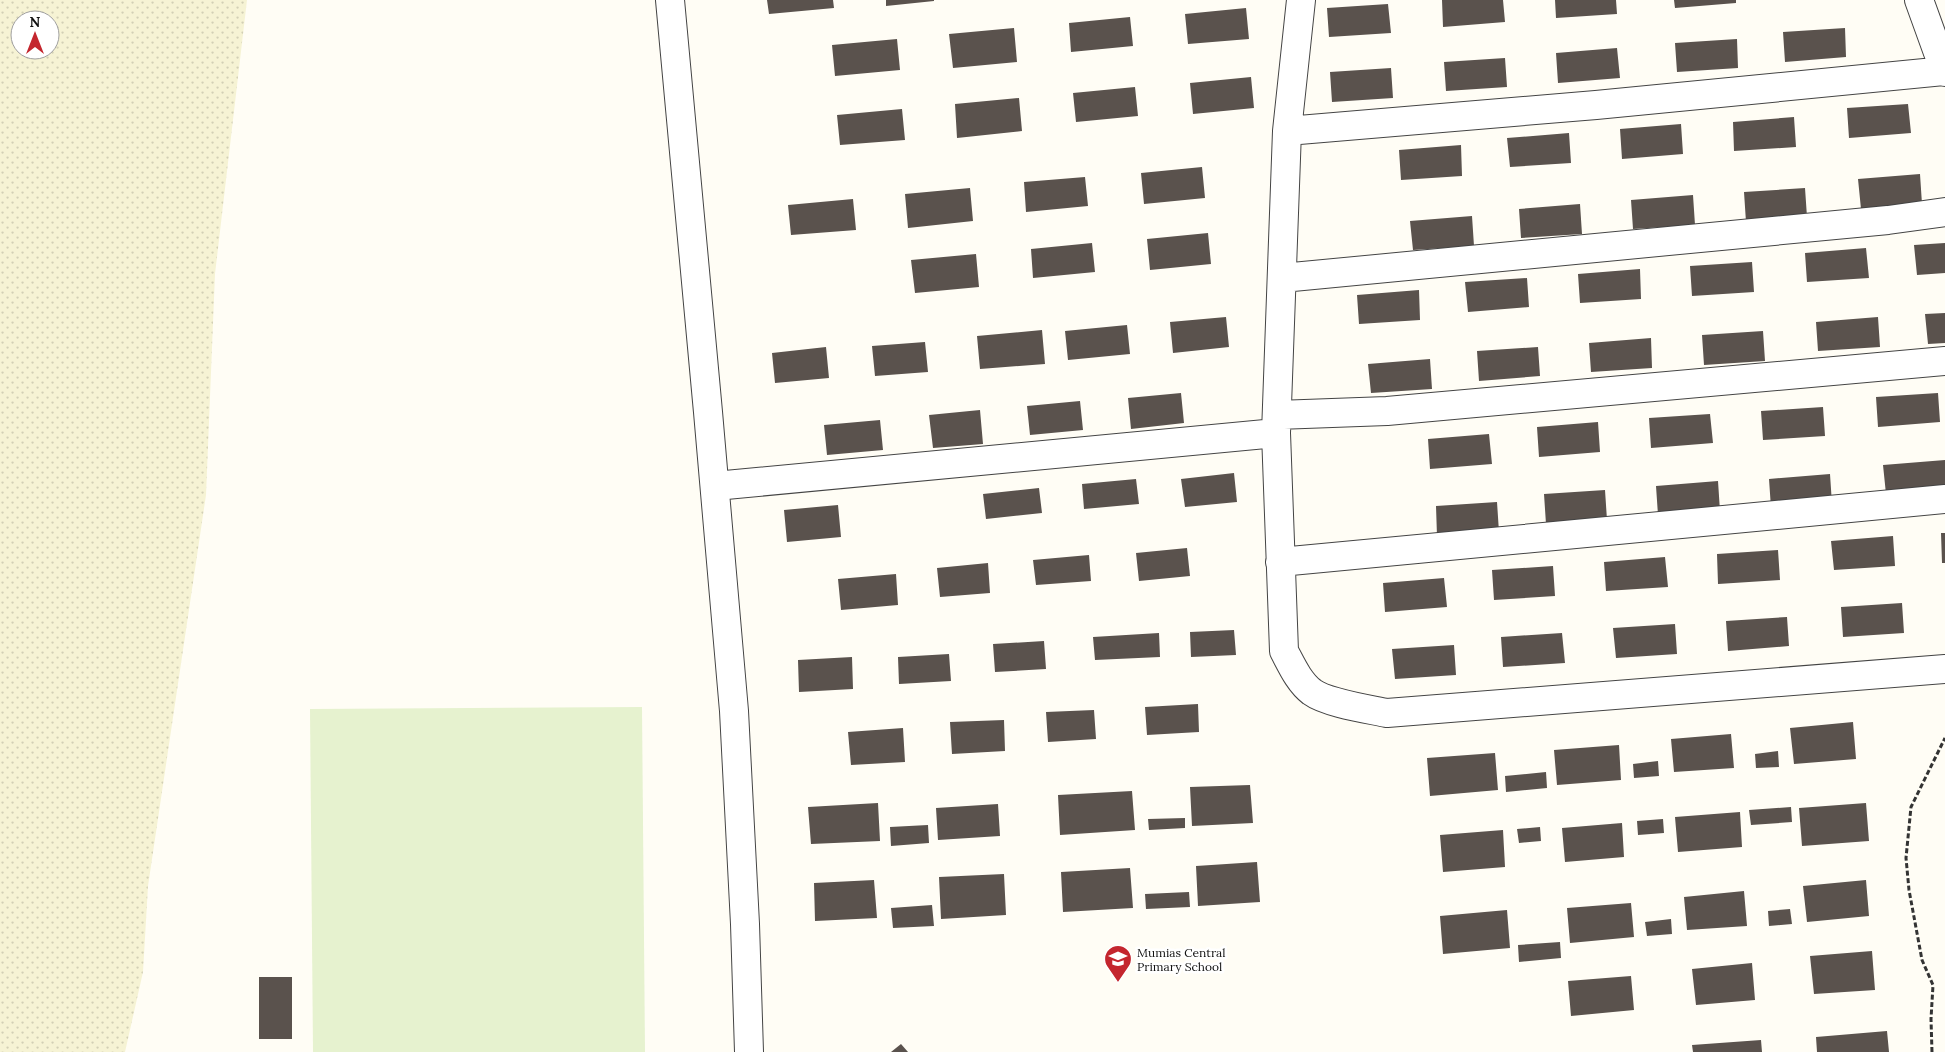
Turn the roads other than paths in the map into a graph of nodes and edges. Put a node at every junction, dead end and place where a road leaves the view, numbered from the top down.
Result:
1 (670, 0) edge
2 (1301, 0) edge
3 (1919, 0) edge
4 (1945, 71) edge
5 (1286, 131) junction
6 (1945, 212) edge
7 (1282, 278) junction
8 (1945, 360) edge
9 (1276, 424) junction
10 (715, 486) junction
11 (1945, 499) edge
12 (1280, 562) junction
13 (1945, 669) edge
14 (749, 1052) edge

1 - 10 street
2 - 5 street
3 - 4 street
4 - 5 street
5 - 7 street
6 - 7 street
7 - 9 street
8 - 9 street
9 - 10 street
9 - 12 street
10 - 14 street
11 - 12 street
12 - 13 street

